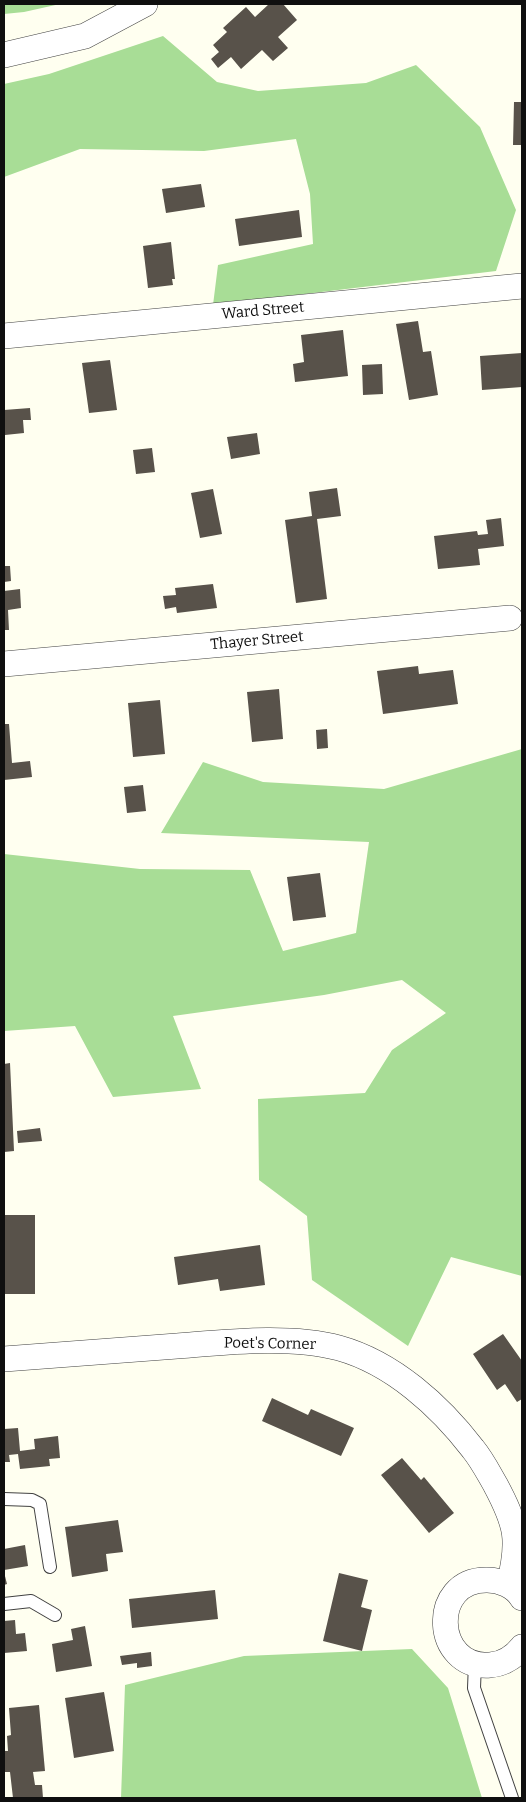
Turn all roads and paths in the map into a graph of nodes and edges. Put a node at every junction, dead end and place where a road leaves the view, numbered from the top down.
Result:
1 (145, 4) edge
2 (10, 51) edge
3 (522, 286) edge
4 (4, 336) edge
5 (510, 618) dead end
6 (4, 664) edge
7 (4, 1359) edge
8 (4, 1499) edge
9 (50, 1567) dead end
10 (515, 1592) edge
11 (4, 1604) edge
12 (55, 1615) dead end
13 (522, 1647) edge
14 (475, 1663) junction
15 (512, 1798) edge

1 - 2 street
3 - 4 street, Ward Street
5 - 6 street, Thayer Street
7 - 10 street, Poet's Corner
8 - 9 lane
10 - 14 street, Poet's Corner
11 - 12 lane
13 - 14 street
14 - 15 lane

